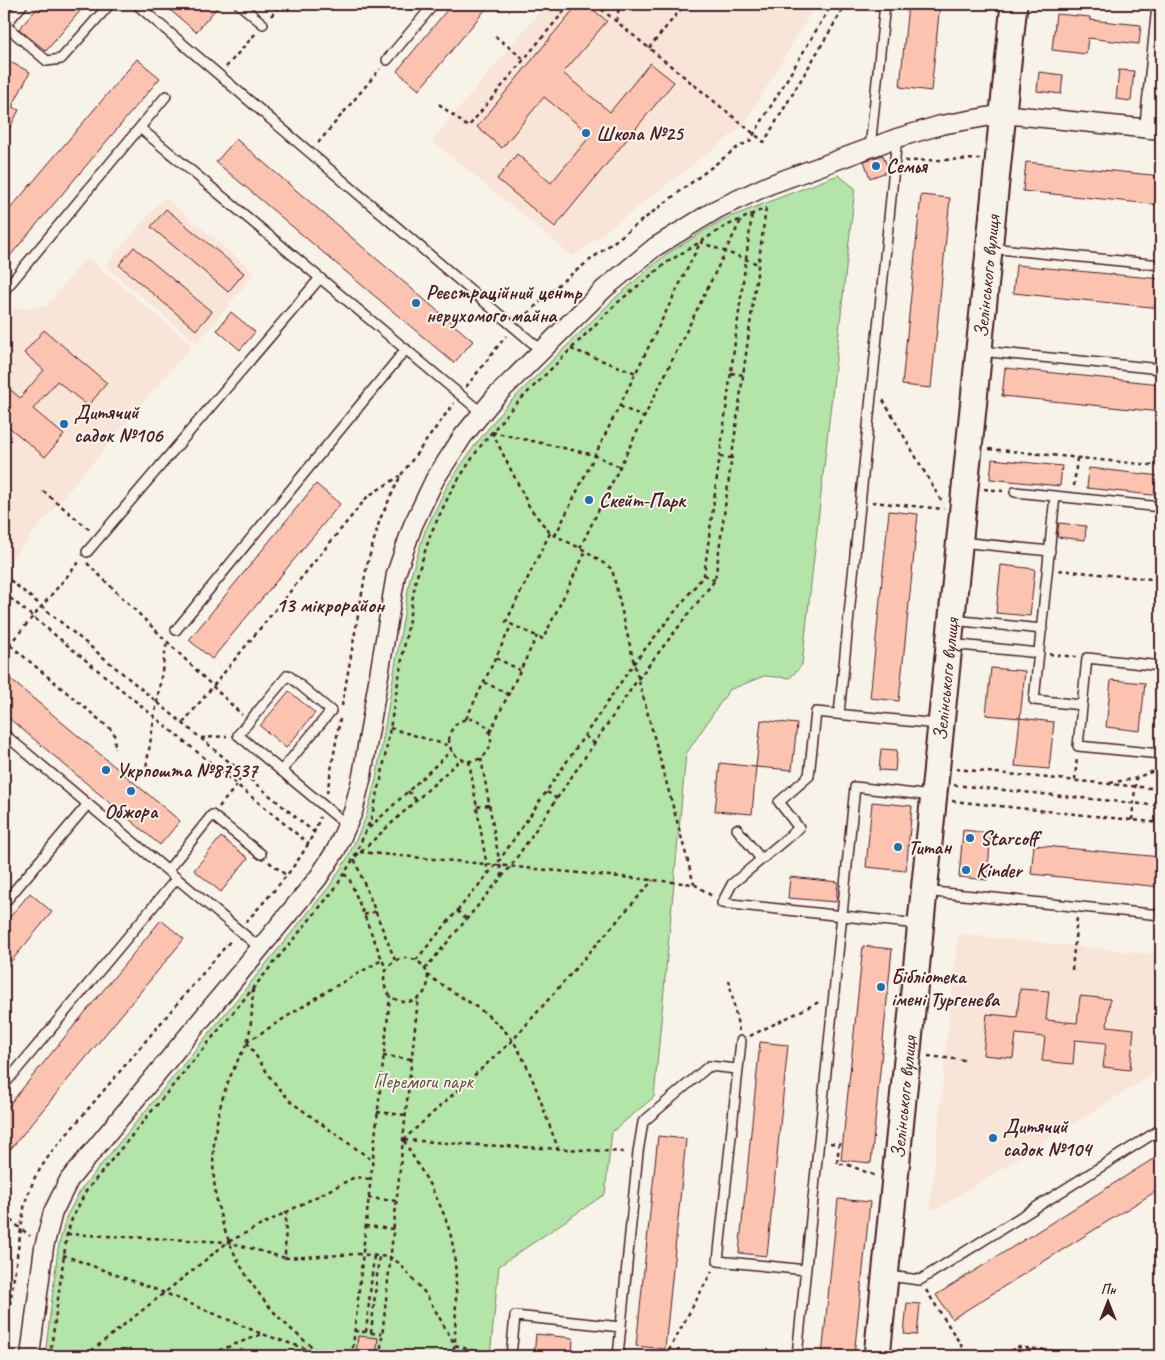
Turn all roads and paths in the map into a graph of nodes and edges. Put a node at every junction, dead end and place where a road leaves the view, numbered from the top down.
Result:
1 (23, 4) edge
2 (110, 4) edge
3 (136, 4) edge
4 (239, 4) edge
5 (281, 4) edge
6 (434, 4) edge
7 (570, 4) edge
8 (595, 4) edge
9 (620, 4) edge
10 (685, 4) edge
11 (832, 4) edge
12 (846, 4) edge
13 (885, 4) edge
14 (1014, 4) edge
15 (1161, 12) edge
16 (617, 22) junction
17 (263, 24) junction
18 (4, 26) edge
19 (495, 36) dead end
20 (649, 48) junction
21 (524, 59) junction
22 (388, 60) joint
23 (220, 74) junction
24 (166, 96) dead end
25 (439, 104) dead end
26 (1003, 114) junction
27 (140, 128) junction
28 (1155, 129) edge
29 (754, 134) junction
30 (897, 138) junction
31 (870, 148) junction
32 (310, 152) junction
33 (998, 160) junction
34 (895, 161) junction
35 (752, 214) junction
36 (742, 219) junction
37 (700, 242) junction
38 (990, 248) junction
39 (726, 252) junction
40 (746, 259) junction
41 (758, 264) junction
42 (1161, 265) edge
43 (320, 278) junction
44 (4, 291) edge
45 (528, 313) dead end
46 (406, 349) junction
47 (572, 349) junction
48 (979, 350) junction
49 (542, 351) junction
50 (1161, 369) edge
51 (636, 373) junction
52 (731, 373) junction
53 (743, 375) junction
54 (873, 382) junction
55 (620, 406) junction
56 (482, 413) junction
57 (644, 418) junction
58 (492, 432) junction
59 (430, 436) dead end
60 (986, 448) dead end
61 (595, 455) junction
62 (720, 457) junction
63 (732, 458) junction
64 (1077, 458) junction
65 (1161, 466) edge
66 (620, 468) junction
67 (401, 475) junction
68 (982, 489) dead end
69 (43, 491) dead end
70 (1015, 492) joint
71 (1055, 496) junction
72 (1073, 498) junction
73 (861, 501) junction
74 (1161, 507) edge
75 (550, 533) junction
76 (556, 536) junction
77 (100, 538) junction
78 (960, 542) junction
79 (580, 548) junction
80 (586, 551) junction
81 (1050, 551) junction
82 (87, 552) dead end
83 (1048, 569) junction
84 (4, 575) edge
85 (704, 575) junction
86 (715, 580) junction
87 (1161, 580) edge
88 (4, 594) edge
89 (42, 606) junction
90 (32, 617) junction
91 (952, 619) junction
92 (512, 624) junction
93 (1042, 628) junction
94 (176, 630) dead end
95 (537, 636) junction
96 (4, 640) edge
97 (167, 641) junction
98 (9, 644) junction
99 (949, 644) junction
100 (1039, 653) junction
101 (496, 658) junction
102 (1087, 658) junction
103 (634, 664) junction
104 (1161, 666) edge
105 (520, 670) junction
106 (638, 679) junction
107 (484, 682) junction
108 (213, 686) junction
109 (508, 694) junction
110 (157, 702) junction
111 (1082, 705) junction
112 (839, 714) junction
113 (154, 718) junction
114 (466, 719) junction
115 (249, 722) junction
116 (183, 723) junction
117 (941, 724) junction
118 (390, 728) junction
119 (490, 732) junction
120 (4, 734) edge
121 (238, 735) junction
122 (584, 736) junction
123 (201, 738) junction
124 (594, 743) junction
125 (450, 746) junction
126 (1078, 746) junction
127 (115, 749) dead end
128 (452, 750) junction
129 (1161, 754) edge
130 (481, 758) junction
131 (461, 759) junction
132 (469, 761) junction
133 (953, 768) dead end
134 (1161, 768) edge
135 (281, 771) junction
136 (243, 773) junction
137 (145, 774) dead end
138 (1136, 778) junction
139 (1075, 780) junction
140 (1108, 784) junction
141 (237, 785) junction
142 (1135, 786) junction
143 (1161, 789) edge
144 (408, 791) junction
145 (547, 792) junction
146 (945, 794) junction
147 (326, 795) dead end
148 (556, 799) junction
149 (416, 800) junction
150 (1133, 803) junction
151 (88, 804) junction
152 (489, 805) junction
153 (1161, 806) edge
154 (477, 807) junction
155 (212, 815) junction
156 (1132, 820) junction
157 (1161, 822) edge
158 (347, 825) junction
159 (367, 829) junction
160 (737, 829) dead end
161 (308, 844) junction
162 (360, 852) junction
163 (260, 854) joint
164 (301, 858) dead end
165 (354, 858) junction
166 (347, 859) dead end
167 (761, 859) junction
168 (351, 863) junction
169 (487, 864) junction
170 (498, 864) junction
171 (510, 866) junction
172 (359, 869) junction
173 (168, 870) junction
174 (344, 874) junction
175 (488, 874) junction
176 (286, 875) dead end
177 (502, 877) junction
178 (177, 878) junction
179 (653, 880) junction
180 (694, 884) junction
181 (924, 891) junction
182 (707, 893) dead end
183 (4, 903) edge
184 (1078, 907) junction
185 (376, 911) junction
186 (457, 911) junction
187 (364, 915) junction
188 (1161, 915) edge
189 (842, 916) junction
190 (467, 919) junction
191 (921, 924) junction
192 (260, 948) junction
193 (382, 960) junction
194 (395, 960) junction
195 (416, 960) junction
196 (386, 969) junction
197 (425, 969) junction
198 (1072, 970) dead end
199 (427, 975) junction
200 (729, 980) dead end
201 (254, 988) junction
202 (834, 994) junction
203 (390, 996) junction
204 (418, 999) junction
205 (512, 1041) junction
206 (740, 1041) junction
207 (247, 1042) junction
208 (383, 1056) junction
209 (924, 1056) dead end
210 (412, 1059) junction
211 (964, 1060) dead end
212 (738, 1069) junction
213 (4, 1084) edge
214 (380, 1084) junction
215 (408, 1087) junction
216 (377, 1112) junction
217 (405, 1115) junction
218 (1161, 1129) edge
219 (403, 1140) junction
220 (839, 1144) dead end
221 (558, 1148) junction
222 (638, 1152) junction
223 (372, 1161) junction
224 (878, 1177) dead end
225 (370, 1179) junction
226 (368, 1198) junction
227 (396, 1201) junction
228 (286, 1212) junction
229 (4, 1215) edge
230 (365, 1226) junction
231 (393, 1229) junction
232 (67, 1234) junction
233 (228, 1242) junction
234 (44, 1247) junction
235 (362, 1254) junction
236 (63, 1255) junction
237 (374, 1255) junction
238 (379, 1256) junction
239 (390, 1257) junction
240 (285, 1258) junction
241 (718, 1261) junction
242 (806, 1270) junction
243 (885, 1276) junction
244 (920, 1280) junction
245 (165, 1293) junction
246 (622, 1327) junction
247 (354, 1331) junction
248 (366, 1332) junction
249 (371, 1333) junction
250 (262, 1334) junction
251 (382, 1334) junction
252 (455, 1345) junction
253 (324, 1355) edge
254 (30, 1356) edge
255 (50, 1356) edge
256 (85, 1356) edge
257 (204, 1356) edge
258 (352, 1356) edge
259 (380, 1356) edge
260 (451, 1356) edge
261 (490, 1356) edge
262 (511, 1356) edge
263 (618, 1356) edge
264 (663, 1356) edge
265 (797, 1356) edge
266 (877, 1356) edge
267 (968, 1356) edge
268 (1004, 1356) edge
269 (1103, 1356) edge

1 - 18 lane
2 - 18 lane
3 - 23 lane
4 - 17 lane
5 - 17 path
6 - 22 lane
7 - 21 path
8 - 16 path
9 - 16 path
10 - 20 path
11 - 29 path
12 - 29 path
13 - 31 lane
14 - 26 street, Зелінського вулиця
15 - 28 street
16 - 20 path
17 - 23 path
19 - 21 path
20 - 29 path
21 - 25 path
22 - 32 path
23 - 32 lane
24 - 27 lane
26 - 28 street
26 - 30 street
26 - 33 street, Зелінського вулиця
27 - 43 lane
27 - 44 lane
29 - 45 path
30 - 31 street
30 - 34 lane
31 - 49 street
32 - 49 lane
33 - 34 path
33 - 38 street, Зелінського вулиця
34 - 54 lane
35 - 36 path
35 - 40 path
35 - 41 path
36 - 37 path
36 - 39 path
37 - 39 path
37 - 47 path
37 - 51 path
38 - 42 lane
38 - 48 street, Зелінського вулиця
39 - 40 path
39 - 57 path
40 - 41 path
40 - 52 path
41 - 53 path
43 - 46 lane
43 - 77 lane
46 - 56 lane
46 - 94 lane
47 - 51 path
47 - 58 path
48 - 50 lane
48 - 78 street, Зелінського вулиця
49 - 56 street
51 - 55 path
52 - 53 path
52 - 62 path
53 - 63 path
54 - 73 lane
54 - 73 path
55 - 57 path
55 - 61 path
56 - 58 path
56 - 158 street
57 - 66 path
58 - 61 path
58 - 75 path
58 - 118 path
59 - 67 path
60 - 64 path
61 - 66 path
61 - 76 path
62 - 63 path
62 - 85 path
63 - 86 path
64 - 65 path
64 - 72 path
66 - 79 path
67 - 108 path
67 - 147 path
68 - 70 path
69 - 77 path
70 - 71 lane
71 - 72 lane
71 - 81 lane
72 - 74 lane
73 - 112 lane
75 - 76 path
75 - 92 path
76 - 79 path
77 - 82 lane
78 - 81 lane
78 - 91 street, Зелінського вулиця
79 - 80 path
80 - 95 path
80 - 103 path
81 - 83 lane
83 - 87 path
83 - 93 lane
84 - 89 path
85 - 86 path
85 - 103 path
86 - 106 path
88 - 90 path
89 - 90 path
89 - 97 path
89 - 110 path
90 - 98 path
90 - 113 path
91 - 93 lane
91 - 99 street, Зелінського вулиця
92 - 95 path
92 - 101 path
93 - 100 lane
95 - 105 path
96 - 98 path
97 - 108 path
97 - 110 path
98 - 127 path
99 - 100 lane
99 - 117 street, Зелінського вулиця
100 - 102 path
100 - 111 lane
101 - 105 path
101 - 107 path
102 - 104 lane
102 - 111 lane
103 - 106 path
103 - 122 path
105 - 109 path
106 - 124 path
106 - 180 path
107 - 109 path
107 - 114 path
108 - 115 path
108 - 116 path
109 - 119 path
110 - 113 path
110 - 116 path
111 - 126 lane
112 - 117 lane
112 - 167 lane
113 - 137 path
113 - 141 path
114 - 119 path
114 - 125 path
115 - 121 lane
115 - 135 lane
116 - 123 path
117 - 146 street, Зелінського вулиця
118 - 125 path
118 - 159 path
119 - 130 path
120 - 151 lane
121 - 123 path
121 - 135 lane
122 - 124 path
122 - 145 path
123 - 136 path
124 - 148 path
125 - 128 path
126 - 129 lane
126 - 139 path
128 - 131 path
128 - 144 path
130 - 132 path
130 - 152 path
131 - 132 path
131 - 149 path
132 - 154 path
133 - 139 path
134 - 138 path
135 - 158 lane
136 - 141 path
136 - 161 path
138 - 140 path
138 - 142 path
139 - 140 path
140 - 142 path
141 - 155 path
141 - 161 path
142 - 143 path
142 - 150 path
144 - 149 path
144 - 159 path
145 - 148 path
145 - 170 path
146 - 150 path
146 - 156 path
146 - 181 street, Зелінського вулиця
146 - 189 lane
148 - 171 path
149 - 162 path
150 - 153 path
150 - 156 path
151 - 173 lane
151 - 183 lane
152 - 154 path
152 - 170 path
154 - 169 path
155 - 163 lane
155 - 173 lane
156 - 157 path
158 - 192 street
159 - 165 path
160 - 167 lane
161 - 164 path
162 - 165 path
162 - 169 path
163 - 176 path
165 - 168 path
165 - 172 path
166 - 168 path
167 - 189 lane
168 - 172 path
168 - 174 path
169 - 170 path
169 - 175 path
170 - 171 path
170 - 175 path
170 - 177 path
171 - 177 path
171 - 179 path
172 - 185 path
173 - 178 lane
174 - 187 path
174 - 201 path
175 - 186 path
177 - 190 path
178 - 192 lane
178 - 213 lane
179 - 180 path
179 - 205 path
180 - 182 path
181 - 184 lane
181 - 191 street, Зелінського вулиця
184 - 188 lane
184 - 198 path
185 - 187 path
185 - 194 path
186 - 190 path
186 - 195 path
187 - 193 path
189 - 191 lane
189 - 202 lane
190 - 197 path
191 - 243 street, Зелінського вулиця
192 - 234 street
193 - 196 path
193 - 207 path
194 - 195 path
194 - 196 path
195 - 197 path
196 - 203 path
197 - 199 path
199 - 204 path
199 - 205 path
200 - 206 path
201 - 207 path
201 - 232 path
202 - 206 path
202 - 242 lane
203 - 204 path
203 - 208 path
204 - 210 path
205 - 219 path
205 - 221 path
206 - 212 lane
207 - 223 path
207 - 233 path
208 - 210 path
208 - 214 path
209 - 211 path
210 - 215 path
212 - 222 lane
212 - 241 lane
214 - 215 path
214 - 216 path
215 - 217 path
216 - 217 path
216 - 223 path
217 - 219 path
218 - 244 lane
219 - 221 path
219 - 227 path
219 - 252 path
220 - 224 path
221 - 222 path
222 - 246 lane
223 - 225 path
225 - 226 path
225 - 228 path
226 - 227 path
226 - 230 path
227 - 231 path
228 - 233 path
228 - 240 path
229 - 234 path
230 - 231 path
230 - 235 path
231 - 239 path
232 - 233 path
232 - 236 path
233 - 240 path
233 - 245 path
233 - 253 path
234 - 254 street
235 - 237 path
235 - 240 path
235 - 247 path
236 - 245 path
236 - 255 path
237 - 238 path
237 - 248 path
238 - 239 path
238 - 249 path
239 - 251 path
239 - 252 path
241 - 242 lane
241 - 264 path
242 - 265 lane
243 - 244 lane
243 - 266 street, Зелінського вулиця
244 - 267 path
245 - 250 path
245 - 256 path
246 - 262 lane
246 - 263 lane
247 - 248 path
247 - 258 path
248 - 249 path
249 - 251 path
250 - 253 path
250 - 257 path
251 - 259 path
252 - 260 path
252 - 261 path
268 - 269 path

